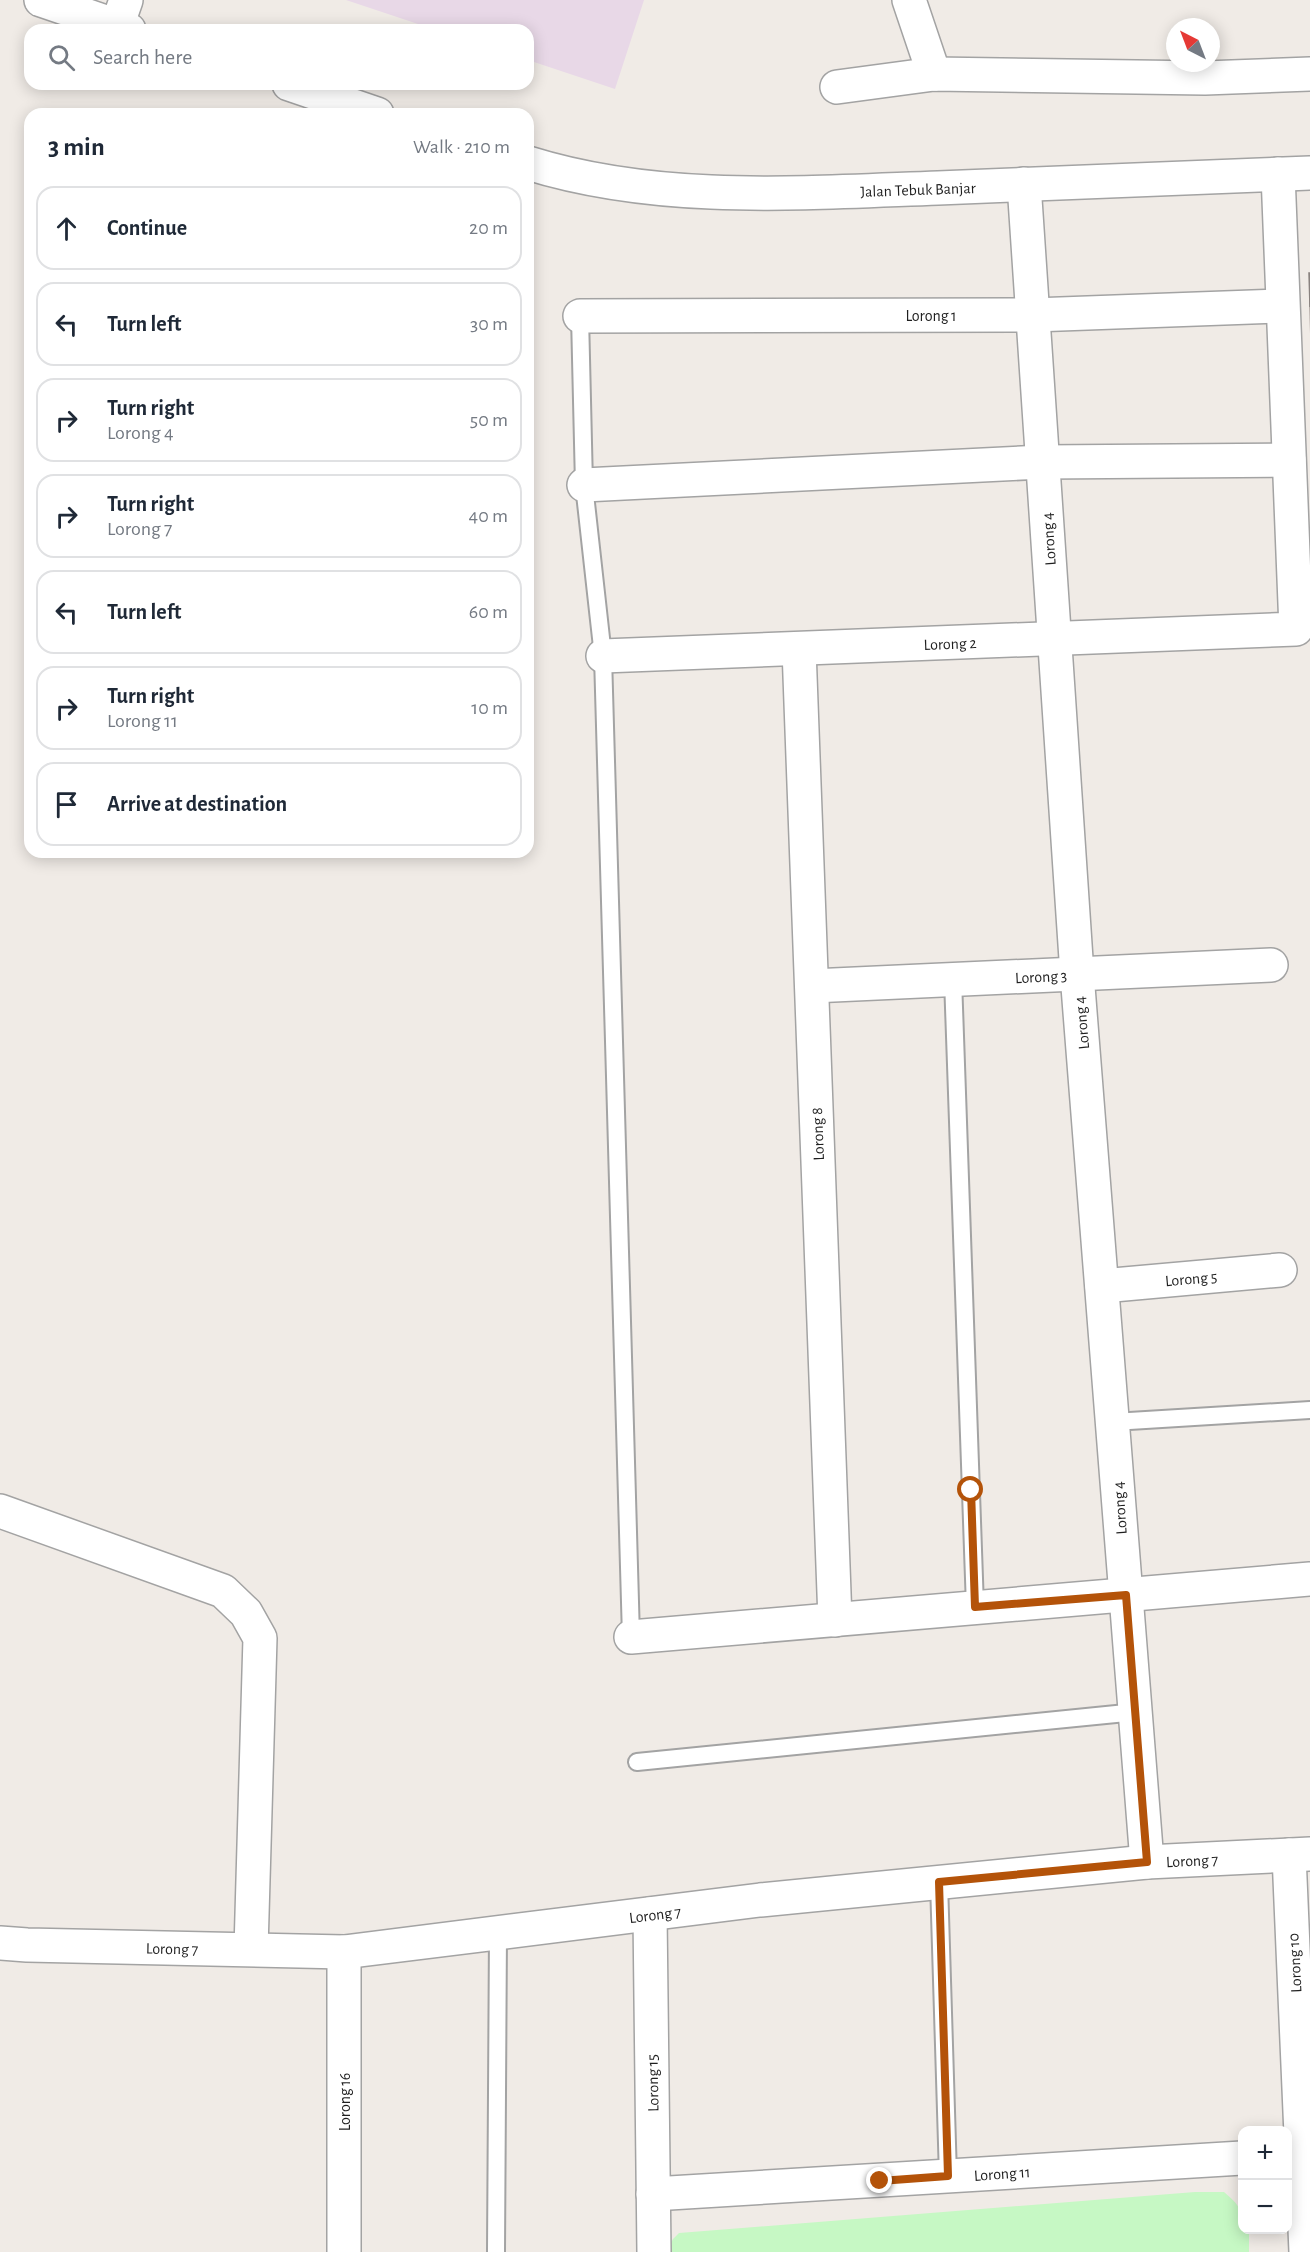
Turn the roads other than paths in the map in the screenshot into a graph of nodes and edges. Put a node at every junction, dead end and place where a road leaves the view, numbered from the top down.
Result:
1 (41, 0) edge
2 (909, 0) edge
3 (124, 19) edge
4 (934, 74) junction
5 (1310, 74) edge
6 (837, 87) dead end
7 (307, 90) edge
8 (359, 108) edge
9 (534, 165) edge
10 (1310, 172) edge
11 (1278, 174) junction
12 (1024, 184) junction
13 (1282, 306) junction
14 (1033, 315) junction
15 (580, 316) joint
16 (1289, 460) junction
17 (1043, 462) junction
18 (584, 485) junction
19 (1054, 639) junction
20 (799, 649) junction
21 (603, 656) junction
22 (1271, 965) dead end
23 (1077, 974) junction
24 (954, 979) junction
25 (812, 986) junction
26 (1280, 1270) dead end
27 (1102, 1286) junction
28 (1310, 1410) edge
29 (1113, 1422) junction
30 (0, 1511) edge
31 (1310, 1579) edge
32 (1126, 1595) junction
33 (975, 1607) junction
34 (835, 1620) junction
35 (631, 1637) joint
36 (1136, 1712) junction
37 (638, 1762) dead end
38 (1299, 1854) edge
39 (1147, 1862) junction
40 (939, 1882) junction
41 (650, 1914) junction
42 (498, 1933) junction
43 (0, 1943) edge
44 (251, 1949) junction
45 (344, 1952) junction
46 (1295, 2155) edge
47 (1238, 2158) edge
48 (948, 2176) junction
49 (653, 2194) junction
50 (344, 2252) edge
51 (496, 2252) edge
52 (654, 2252) edge
53 (1306, 2252) edge

1 - 3 street
2 - 4 street
4 - 5 street
4 - 6 street
7 - 8 street
9 - 12 street, Jalan Tebuk Banjar
10 - 11 street, Jalan Tebuk Banjar
11 - 12 street, Jalan Tebuk Banjar
11 - 13 street
12 - 14 street, Lorong 4
13 - 14 street, Lorong 1
13 - 16 street
14 - 15 street, Lorong 1
14 - 17 street, Lorong 4
15 - 18 lane
16 - 17 street
16 - 19 street, Lorong 2
17 - 18 street
17 - 19 street, Lorong 4
18 - 21 lane
19 - 20 street, Lorong 2
19 - 23 street, Lorong 4
20 - 21 street, Lorong 2
20 - 25 street, Lorong 8
21 - 35 lane
22 - 23 street, Lorong 3
23 - 24 street, Lorong 3
23 - 27 street, Lorong 4
24 - 25 street, Lorong 3
24 - 33 lane
25 - 34 street, Lorong 8
26 - 27 street, Lorong 5
27 - 29 street, Lorong 4
28 - 29 lane
29 - 32 street, Lorong 4
30 - 44 street
31 - 32 street
32 - 33 street
32 - 36 street, Lorong 4
33 - 34 street
34 - 35 street
36 - 37 lane
36 - 39 street, Lorong 4
38 - 39 street, Lorong 7
38 - 46 street, Lorong 10
39 - 40 street, Lorong 7
40 - 41 street, Lorong 7
40 - 48 lane
41 - 42 street, Lorong 7
41 - 49 street, Lorong 15
42 - 45 street, Lorong 7
42 - 51 lane
43 - 44 street, Lorong 7
44 - 45 street, Lorong 7
45 - 50 street, Lorong 16
46 - 53 street, Lorong 10
47 - 48 street, Lorong 11
48 - 49 street, Lorong 11
49 - 52 street, Lorong 15

